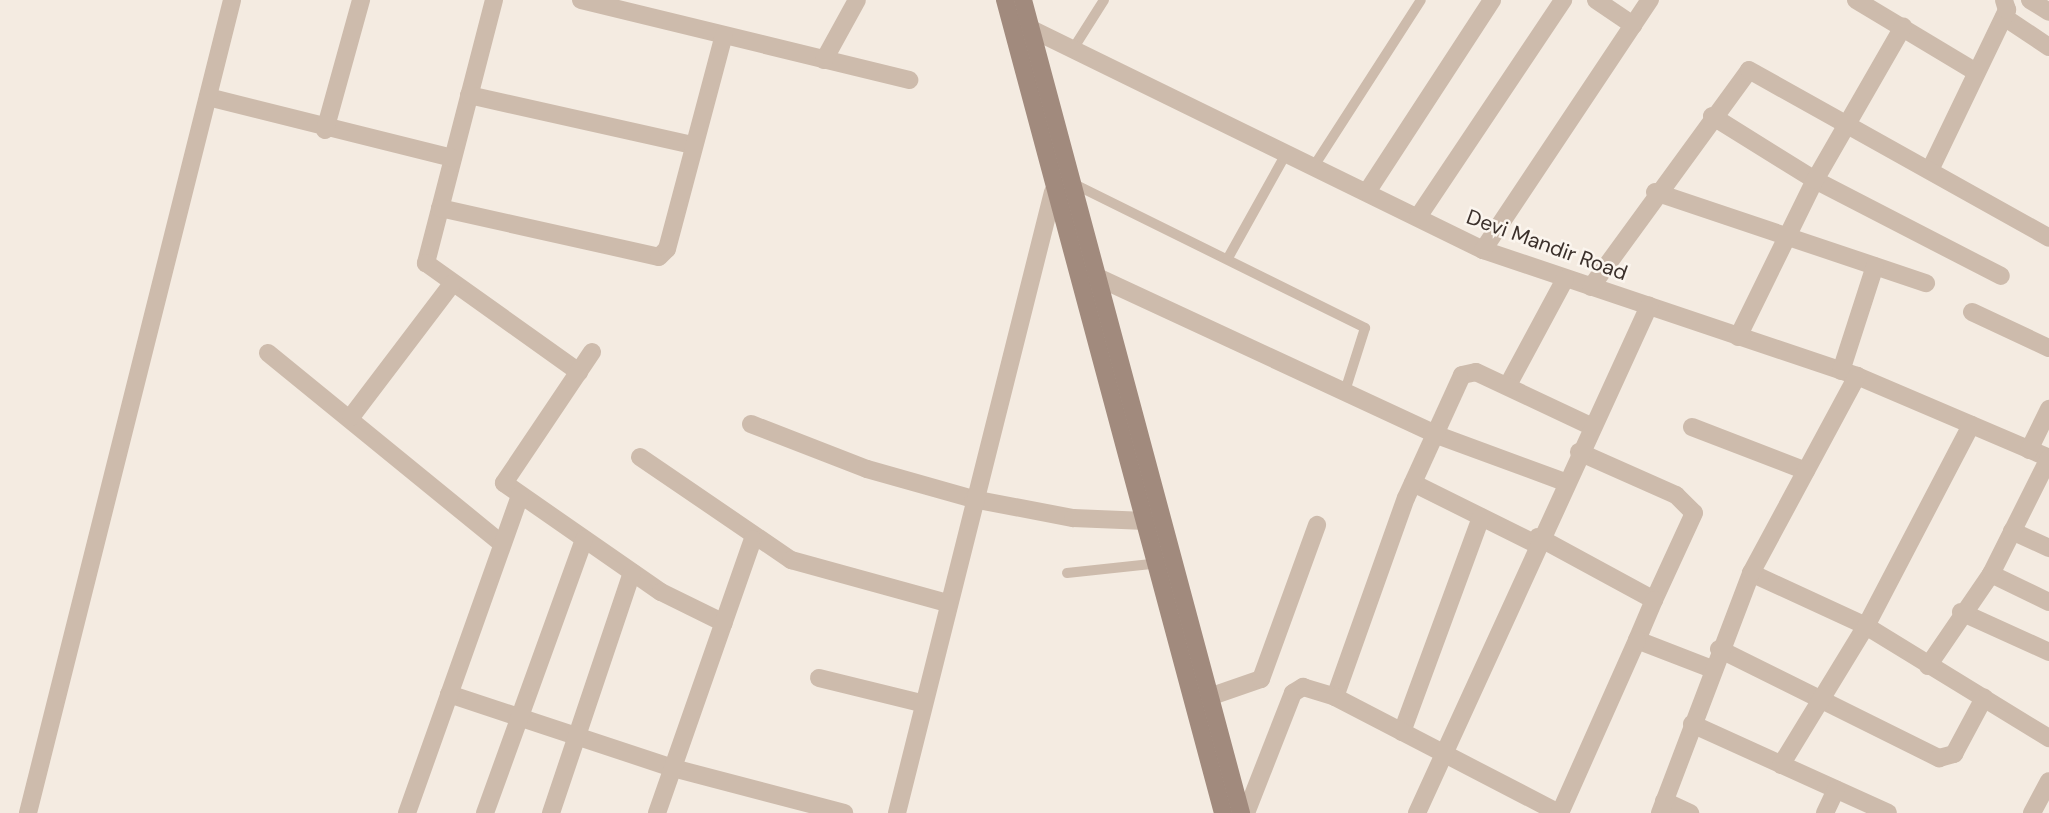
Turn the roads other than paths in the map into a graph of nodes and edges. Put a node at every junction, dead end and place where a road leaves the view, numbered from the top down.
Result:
1 (233, 0) edge
2 (360, 0) edge
3 (494, 0) edge
4 (581, 0) edge
5 (857, 0) edge
6 (1004, 0) edge
7 (1023, 0) edge
8 (1104, 0) edge
9 (1420, 0) edge
10 (1492, 0) edge
11 (1563, 0) edge
12 (1596, 0) edge
13 (1650, 0) edge
14 (1856, 0) edge
15 (2030, 0) edge
16 (2004, 8) edge
17 (2049, 12) edge
18 (1008, 18) junction
19 (1633, 24) junction
20 (1903, 27) junction
21 (1032, 29) junction
22 (724, 35) junction
23 (2049, 47) edge
24 (1073, 49) junction
25 (824, 60) junction
26 (1974, 71) junction
27 (909, 80) dead end
28 (469, 95) junction
29 (208, 97) junction
30 (1712, 116) junction
31 (1849, 121) junction
32 (325, 130) junction
33 (693, 145) junction
34 (1287, 152) junction
35 (453, 158) junction
36 (1314, 166) junction
37 (1930, 170) junction
38 (1815, 180) junction
39 (1072, 183) junction
40 (1053, 192) junction
41 (1367, 192) junction
42 (1655, 192) junction
43 (440, 208) junction
44 (1418, 217) junction
45 (1786, 237) junction
46 (2049, 238) edge
47 (1483, 250) junction
48 (1228, 258) junction
49 (1875, 266) junction
50 (1095, 276) junction
51 (2001, 276) dead end
52 (1565, 279) junction
53 (1926, 283) dead end
54 (452, 285) junction
55 (1591, 287) junction
56 (1648, 306) junction
57 (1972, 312) dead end
58 (1738, 337) junction
59 (2049, 348) edge
60 (592, 352) dead end
61 (268, 353) dead end
62 (579, 372) junction
63 (1849, 373) junction
64 (1508, 385) junction
65 (1346, 388) junction
66 (2049, 409) edge
67 (351, 417) junction
68 (751, 424) dead end
69 (1971, 425) junction
70 (1591, 426) junction
71 (1692, 427) dead end
72 (1437, 435) junction
73 (2029, 450) junction
74 (1579, 452) junction
75 (640, 457) dead end
76 (2049, 458) edge
77 (1806, 471) junction
78 (1565, 482) junction
79 (1413, 483) junction
80 (520, 495) junction
81 (974, 499) junction
82 (1481, 517) junction
83 (1146, 521) junction
84 (1317, 525) dead end
85 (2012, 531) junction
86 (584, 539) junction
87 (753, 539) junction
88 (1537, 541) junction
89 (502, 544) junction
90 (2049, 548) edge
91 (1175, 561) junction
92 (1156, 563) junction
93 (632, 572) junction
94 (1067, 573) dead end
95 (1751, 573) junction
96 (1991, 575) junction
97 (1654, 600) junction
98 (2049, 602) edge
99 (947, 603) junction
100 (1961, 612) junction
101 (724, 622) junction
102 (1866, 625) junction
103 (1637, 639) junction
104 (1719, 649) junction
105 (2049, 652) edge
106 (1928, 666) junction
107 (1712, 669) junction
108 (819, 678) dead end
109 (449, 694) junction
110 (1209, 697) junction
111 (1335, 697) junction
112 (1984, 698) junction
113 (1821, 699) junction
114 (921, 703) junction
115 (521, 714) junction
116 (1692, 724) junction
117 (1402, 732) junction
118 (578, 736) junction
119 (2049, 738) edge
120 (1446, 754) junction
121 (1781, 765) junction
122 (673, 768) junction
123 (2049, 781) edge
124 (1836, 789) junction
125 (1662, 807) edge
126 (28, 813) edge
127 (407, 813) edge
128 (485, 813) edge
129 (551, 813) edge
130 (657, 813) edge
131 (844, 813) edge
132 (897, 813) edge
133 (1223, 813) edge
134 (1243, 813) edge
135 (1417, 813) edge
136 (1560, 813) edge
137 (1690, 813) edge
138 (1825, 813) edge
139 (1888, 813) edge
140 (2032, 813) edge

1 - 29 street
2 - 32 street
3 - 28 street
4 - 22 street
5 - 25 street
6 - 18 street
7 - 21 street
8 - 24 lane
9 - 36 lane
10 - 41 street
11 - 44 street
12 - 19 street
13 - 19 street
14 - 20 street
15 - 17 street
16 - 23 street
16 - 26 street
18 - 21 street, Devi Mandir Road
18 - 40 street
19 - 47 street
20 - 26 street
20 - 31 street
21 - 24 street, Devi Mandir Road
21 - 39 street
22 - 25 street
22 - 33 street
24 - 34 street, Devi Mandir Road
25 - 27 street
26 - 37 street
28 - 33 street
28 - 35 street
29 - 32 street
29 - 126 street
30 - 31 street
30 - 38 street
30 - 42 street
31 - 37 street
31 - 38 street
32 - 35 street
33 - 43 street
34 - 36 street, Devi Mandir Road
34 - 48 lane
35 - 43 street
36 - 41 street, Devi Mandir Road
37 - 46 street
38 - 45 street
38 - 51 street
39 - 48 lane
39 - 50 street
40 - 81 street
40 - 83 street
41 - 44 street, Devi Mandir Road
42 - 45 street
42 - 55 street
43 - 54 street
44 - 47 street, Devi Mandir Road
45 - 49 street
45 - 58 street
47 - 52 street, Devi Mandir Road
48 - 65 lane
49 - 53 street
49 - 63 street
50 - 65 street
50 - 91 street
52 - 55 street, Devi Mandir Road
52 - 64 street
54 - 62 street
54 - 67 street
55 - 56 street, Devi Mandir Road
56 - 58 street, Devi Mandir Road
56 - 70 street
57 - 59 street
58 - 63 street, Devi Mandir Road
60 - 62 street
61 - 67 street
62 - 80 street
63 - 69 street, Devi Mandir Road
63 - 77 street
64 - 70 street
64 - 72 street
65 - 72 street
66 - 73 street
67 - 89 street
68 - 81 street
69 - 73 street, Devi Mandir Road
69 - 102 street
70 - 74 street
71 - 77 street
72 - 78 street
72 - 79 street
73 - 76 street, Devi Mandir Road
74 - 78 street
74 - 97 street
75 - 87 street
76 - 85 street
77 - 95 street
78 - 88 street
79 - 82 street
79 - 111 street
80 - 86 street
80 - 89 street
81 - 83 street
81 - 99 street
82 - 88 street
82 - 117 street
83 - 92 street
84 - 110 street
85 - 90 street
85 - 96 street
86 - 93 street
86 - 115 street
87 - 99 street
87 - 101 street
88 - 97 street
88 - 120 street
89 - 109 street
91 - 92 lane
91 - 110 street
92 - 94 lane
92 - 133 street
93 - 101 street
93 - 118 street
95 - 102 street
95 - 104 street
96 - 98 street
96 - 100 street
97 - 103 street
99 - 114 street
100 - 105 street
100 - 106 street
101 - 122 street
102 - 106 street
102 - 113 street
103 - 107 street
103 - 136 street
104 - 107 street
104 - 113 street
106 - 112 street
107 - 116 street
108 - 114 street
109 - 115 street
109 - 127 street
110 - 134 street
111 - 117 street
111 - 134 street
112 - 113 street
112 - 119 street
113 - 121 street
114 - 132 street
115 - 118 street
115 - 128 street
116 - 121 street
116 - 125 street
117 - 120 street
118 - 122 street
118 - 129 street
120 - 135 street
120 - 136 street
121 - 124 street
122 - 130 street
122 - 131 street
123 - 140 street
124 - 138 street
124 - 139 street
125 - 137 street

